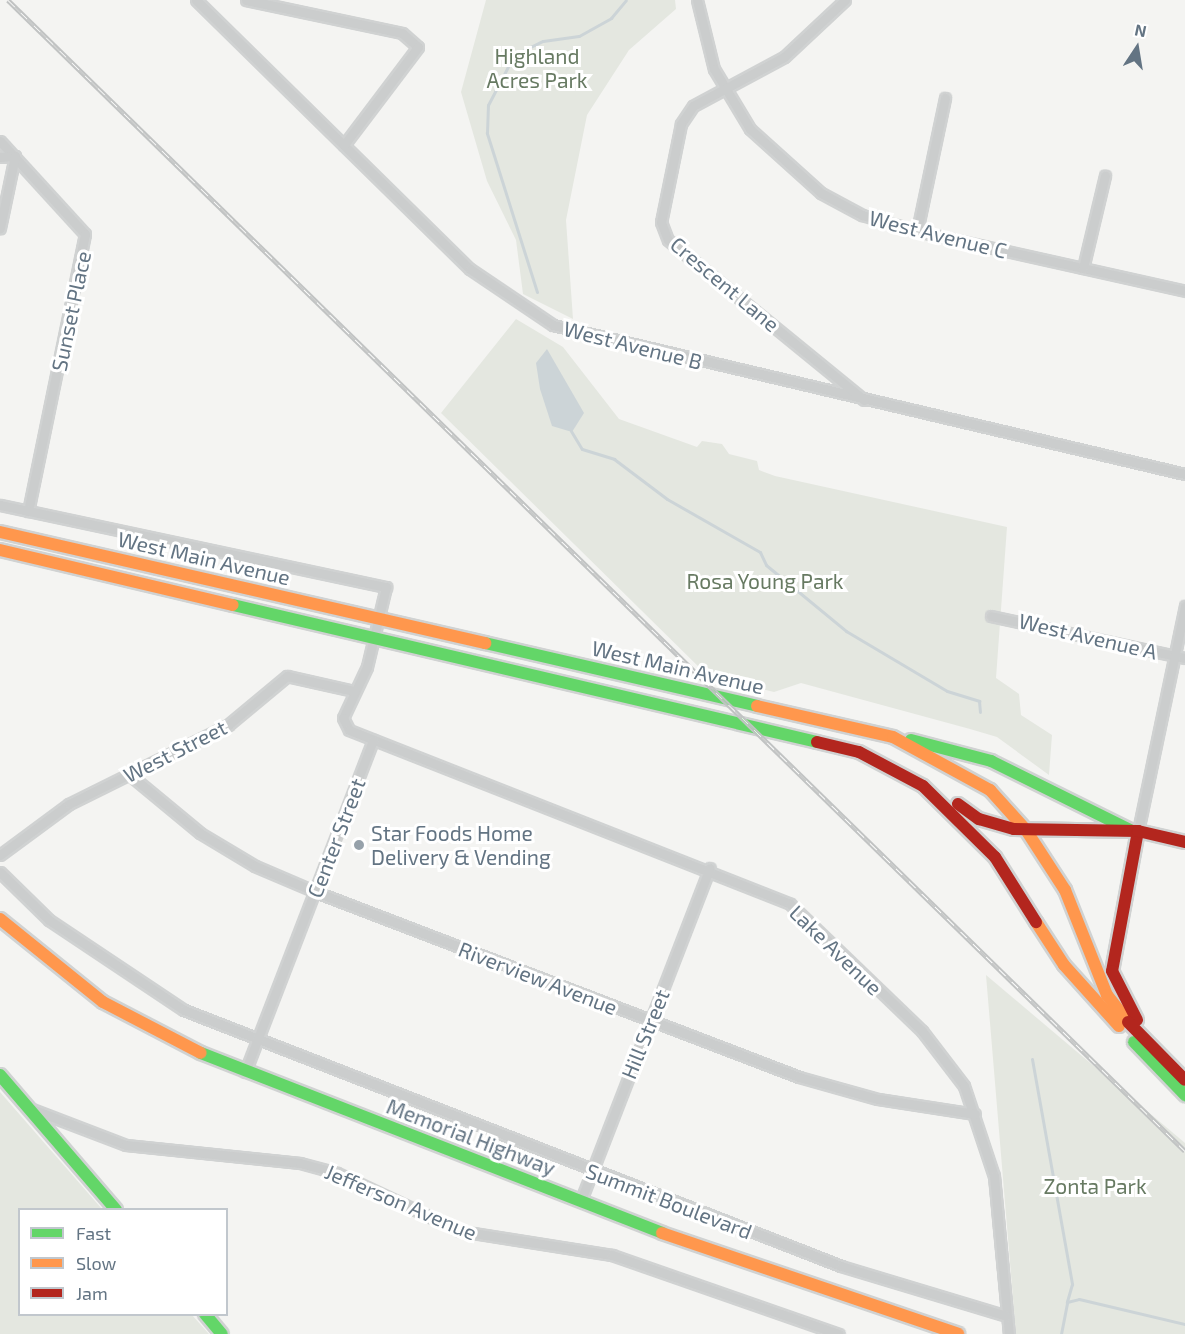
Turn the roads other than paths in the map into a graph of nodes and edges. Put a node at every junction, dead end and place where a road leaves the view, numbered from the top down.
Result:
1 (196, 0) edge
2 (246, 0) edge
3 (698, 0) edge
4 (845, 0) edge
5 (728, 89) junction
6 (945, 98) dead end
7 (0, 141) edge
8 (344, 145) junction
9 (15, 156) junction
10 (0, 157) edge
11 (1105, 176) dead end
12 (0, 228) edge
13 (917, 231) junction
14 (1083, 268) junction
15 (1185, 291) edge
16 (866, 401) junction
17 (1185, 474) edge
18 (0, 505) edge
19 (28, 511) junction
20 (0, 532) edge
21 (0, 550) edge
22 (1185, 606) edge
23 (991, 616) dead end
24 (379, 618) junction
25 (375, 638) junction
26 (1175, 656) junction
27 (1185, 658) edge
28 (354, 691) junction
29 (893, 736) junction
30 (373, 740) junction
31 (859, 752) junction
32 (130, 775) junction
33 (1026, 830) junction
34 (1134, 830) junction
35 (1185, 842) edge
36 (0, 855) edge
37 (710, 868) junction
38 (0, 873) edge
39 (316, 892) junction
40 (0, 919) edge
41 (651, 1022) junction
42 (257, 1041) junction
43 (245, 1072) junction
44 (0, 1075) edge
45 (1183, 1078) edge
46 (1185, 1095) edge
47 (29, 1108) junction
48 (975, 1114) junction
49 (592, 1172) junction
50 (581, 1200) junction
51 (115, 1208) edge
52 (207, 1316) edge
53 (1007, 1316) junction
54 (222, 1334) edge
55 (839, 1334) edge
56 (958, 1334) edge
57 (1009, 1334) edge

1 - 8 street, West Avenue B
2 - 8 street
3 - 5 street, West Avenue C
4 - 5 street, Crescent Lane
5 - 13 street, West Avenue C
5 - 16 street, Crescent Lane
6 - 13 street
7 - 9 street, Sunset Place
8 - 16 street, West Avenue B
9 - 10 street
9 - 12 street
9 - 19 street, Sunset Place
11 - 14 street
13 - 14 street, West Avenue C
14 - 15 street, West Avenue C
16 - 17 street, West Avenue B
18 - 19 street
19 - 24 street
20 - 24 main road, West Main Avenue
21 - 25 main road, West Main Avenue
22 - 26 street
23 - 26 street, West Avenue A
24 - 25 street
24 - 29 main road, West Main Avenue
25 - 28 street
25 - 31 main road, West Main Avenue
26 - 27 street, West Avenue A
26 - 34 street
28 - 30 street
28 - 32 street, West Street
29 - 33 main road, West Main Avenue
29 - 34 main road
30 - 37 street, Lake Avenue
30 - 39 street, Center Street
31 - 33 main road
31 - 46 main road, West Main Avenue
32 - 36 street, West Street
32 - 39 street, Riverview Avenue
33 - 34 main road
33 - 45 main road, West Main Avenue
34 - 35 main road
34 - 45 main road
37 - 41 street, Hill Street
37 - 48 street, Lake Avenue
38 - 42 street, Summit Boulevard
39 - 41 street, Riverview Avenue
39 - 42 street, Center Street
40 - 43 main road, Memorial Highway
41 - 48 street, Riverview Avenue
41 - 49 street, Hill Street
42 - 43 street, Center Street
42 - 49 street, Summit Boulevard
43 - 50 main road, Memorial Highway
44 - 47 main road
47 - 51 main road
47 - 55 street, Jefferson Avenue
48 - 53 street, Lake Avenue
49 - 50 street, Hill Street
49 - 53 street, Summit Boulevard
50 - 56 main road, Memorial Highway
52 - 54 main road
53 - 57 street, Lake Avenue

